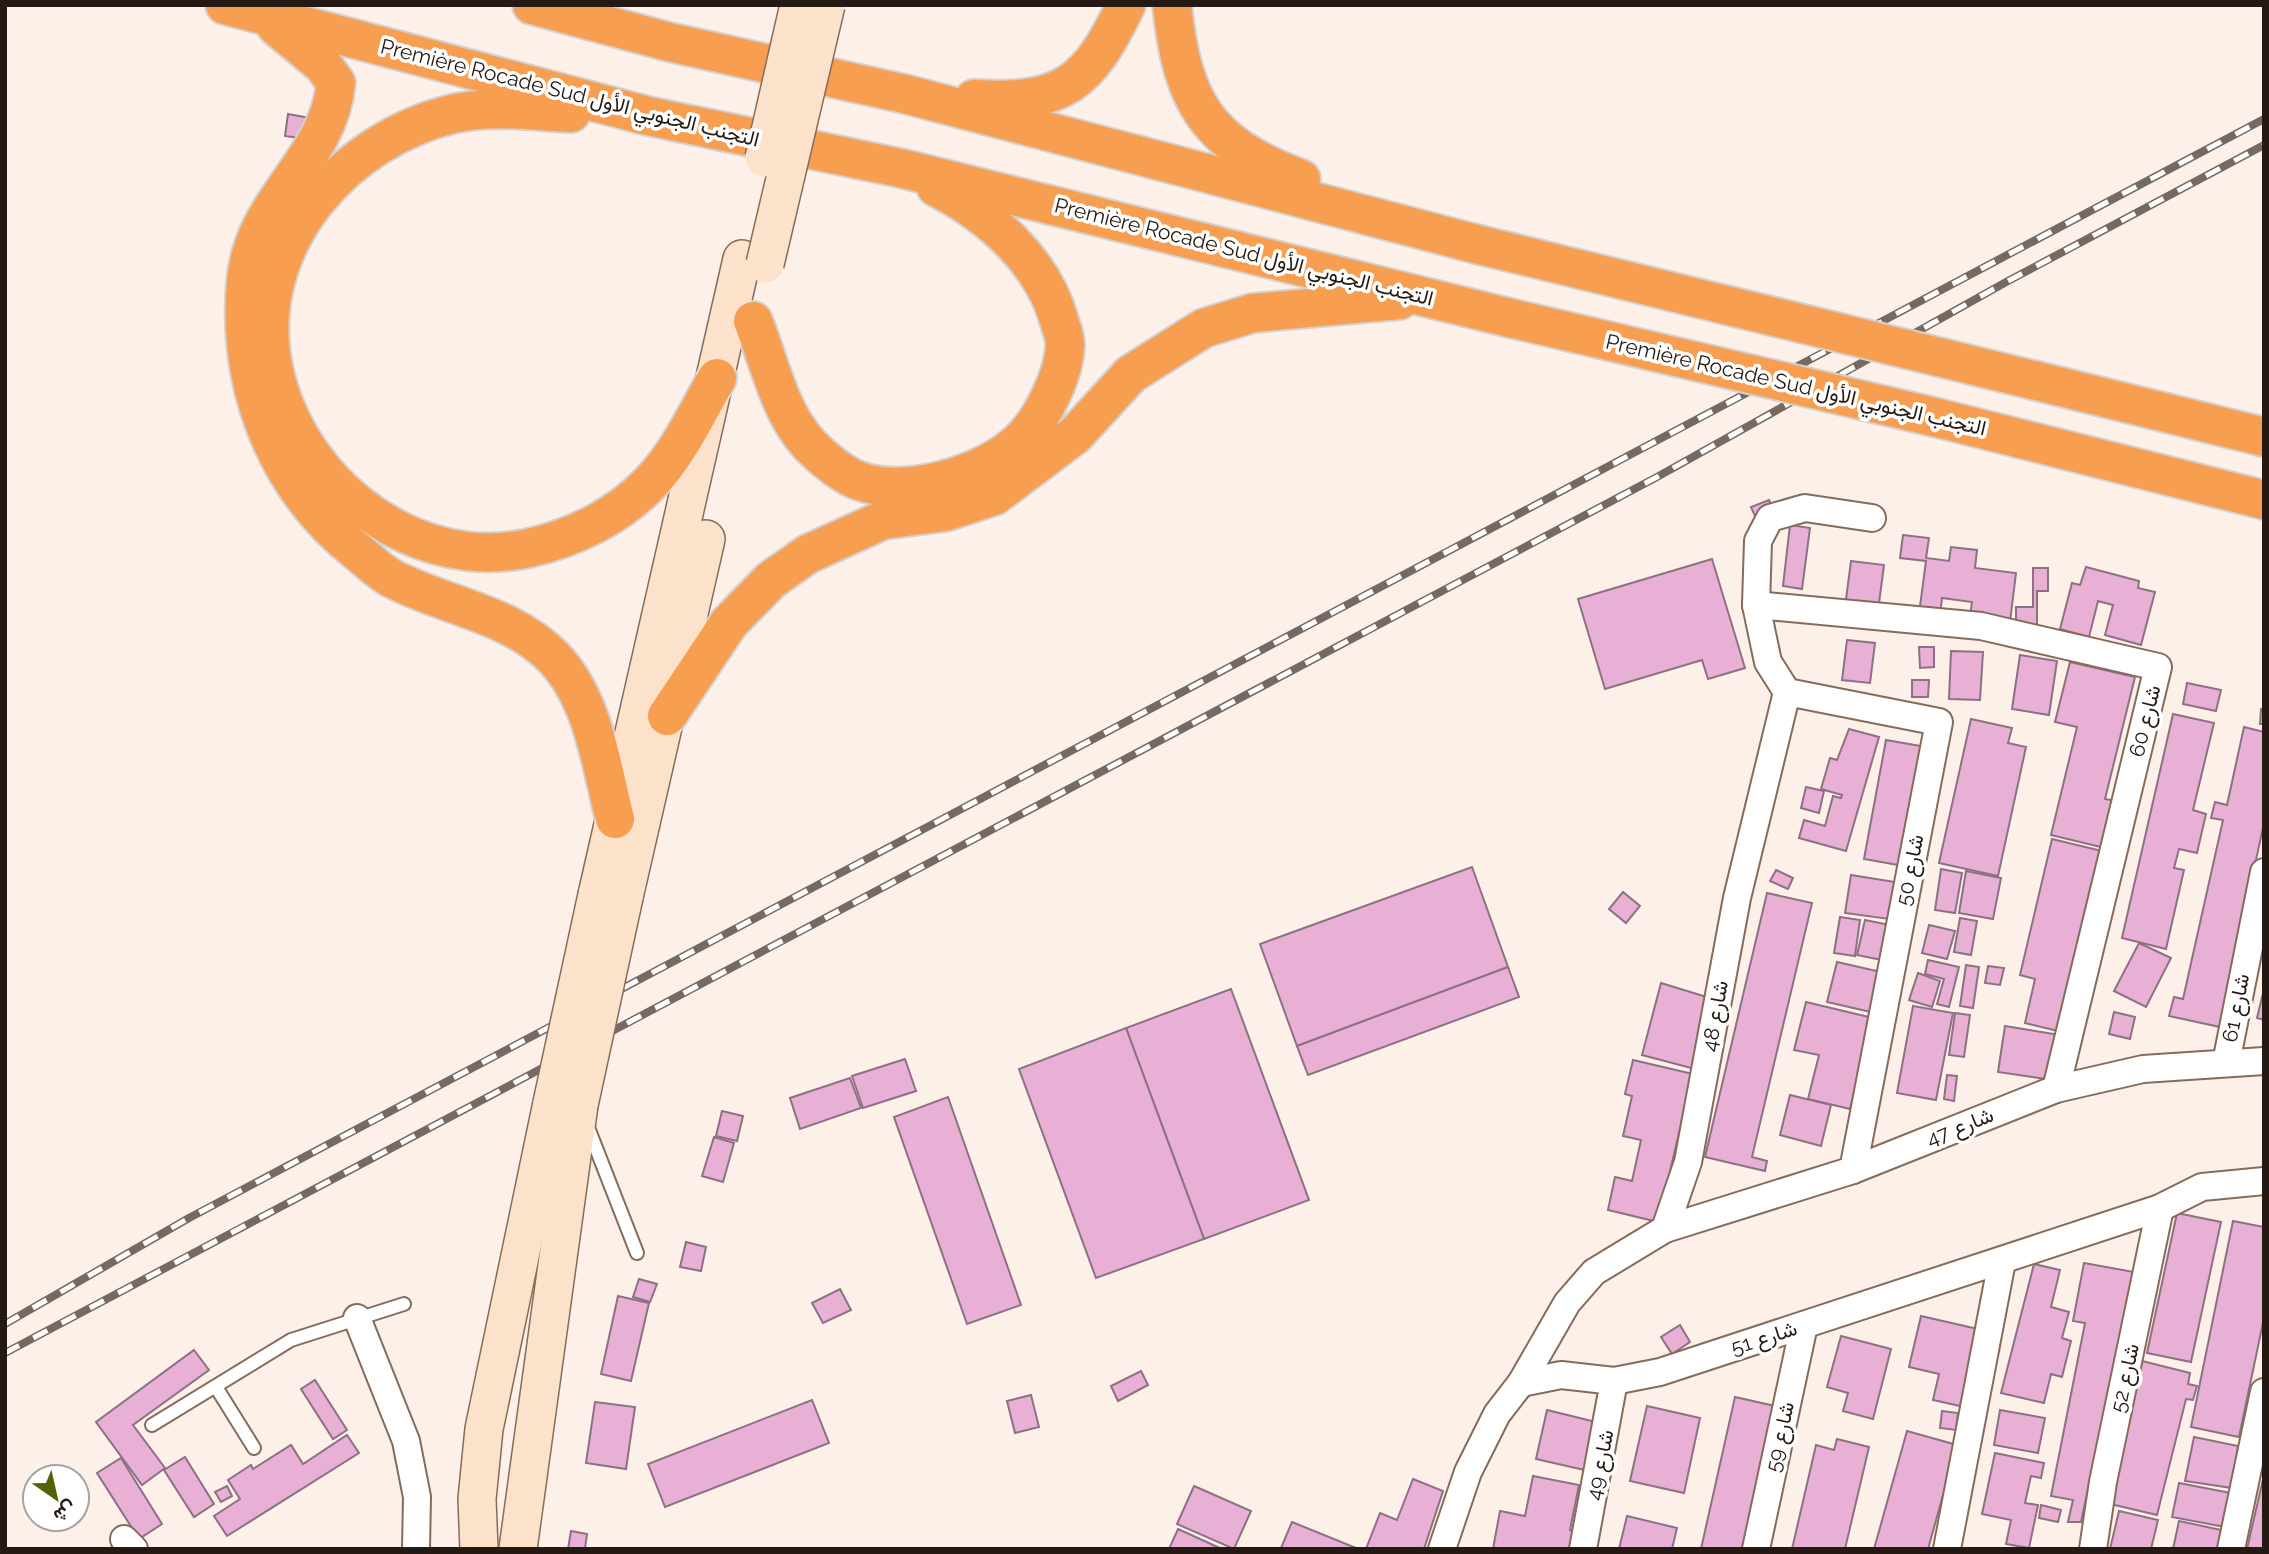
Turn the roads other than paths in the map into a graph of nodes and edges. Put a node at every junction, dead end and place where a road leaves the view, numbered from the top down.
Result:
1 (225, 5) edge
2 (531, 5) edge
3 (605, 5) edge
4 (799, 5) edge
5 (826, 5) edge
6 (1126, 5) edge
7 (1172, 5) edge
8 (262, 16) junction
9 (669, 41) junction
10 (905, 94) junction
11 (648, 116) junction
12 (900, 168) junction
13 (1476, 244) junction
14 (754, 262) junction
15 (1425, 296) junction
16 (753, 321) junction
17 (717, 378) junction
18 (2264, 437) edge
19 (2264, 500) edge
20 (1872, 518) dead end
21 (1756, 605) junction
22 (1787, 692) junction
23 (667, 716) junction
24 (615, 819) junction
25 (2264, 872) edge
26 (611, 896) junction
27 (2264, 1061) edge
28 (2225, 1063) junction
29 (2056, 1089) junction
30 (566, 1104) junction
31 (1853, 1170) junction
32 (2264, 1181) edge
33 (2160, 1208) junction
34 (1665, 1229) junction
35 (637, 1253) dead end
36 (2002, 1261) junction
37 (404, 1304) dead end
38 (357, 1318) junction
39 (1804, 1325) junction
40 (1615, 1381) junction
41 (1521, 1383) junction
42 (216, 1387) junction
43 (2264, 1392) edge
44 (152, 1425) dead end
45 (254, 1448) dead end
46 (416, 1549) edge
47 (479, 1549) edge
48 (518, 1549) edge
49 (1443, 1549) edge
50 (1583, 1549) edge
51 (1756, 1549) edge
52 (1947, 1549) edge
53 (2093, 1549) edge
54 (2231, 1549) edge

1 - 8 highway, Première Rocade Sud التجنب الجنوبي الأول
2 - 9 highway
3 - 9 highway
4 - 14 main road, bridge
5 - 14 main road, bridge
6 - 10 highway
7 - 13 highway
8 - 11 highway, Première Rocade Sud التجنب الجنوبي الأول
8 - 24 highway
9 - 10 highway
10 - 13 highway
11 - 12 highway, Première Rocade Sud التجنب الجنوبي الأول
11 - 17 highway
12 - 15 highway, Première Rocade Sud التجنب الجنوبي الأول
12 - 16 highway
13 - 18 highway, bridge
14 - 16 main road
14 - 17 main road
15 - 19 highway, Première Rocade Sud التجنب الجنوبي الأول, bridge
15 - 23 highway
16 - 23 main road
17 - 24 main road
20 - 21 street
21 - 22 street
21 - 29 street, شارع 60
22 - 31 street, شارع 50
22 - 34 street, شارع 48
23 - 26 main road
24 - 26 main road
25 - 28 street, شارع 61
26 - 30 main road, bridge
27 - 28 street, شارع 47
28 - 29 street, شارع 47
29 - 31 street, شارع 47
30 - 35 lane
30 - 47 main road
30 - 48 main road
31 - 34 street, شارع 47
32 - 33 street, شارع 51
33 - 36 street, شارع 51
33 - 53 street, شارع 52
34 - 41 street
36 - 39 street, شارع 51
36 - 52 street
37 - 38 lane
38 - 42 lane
38 - 46 street
39 - 40 street, شارع 51
39 - 51 street, شارع 59
40 - 41 street, شارع 51
40 - 50 street, شارع 49
41 - 49 street
42 - 44 lane
42 - 45 lane
43 - 54 street

